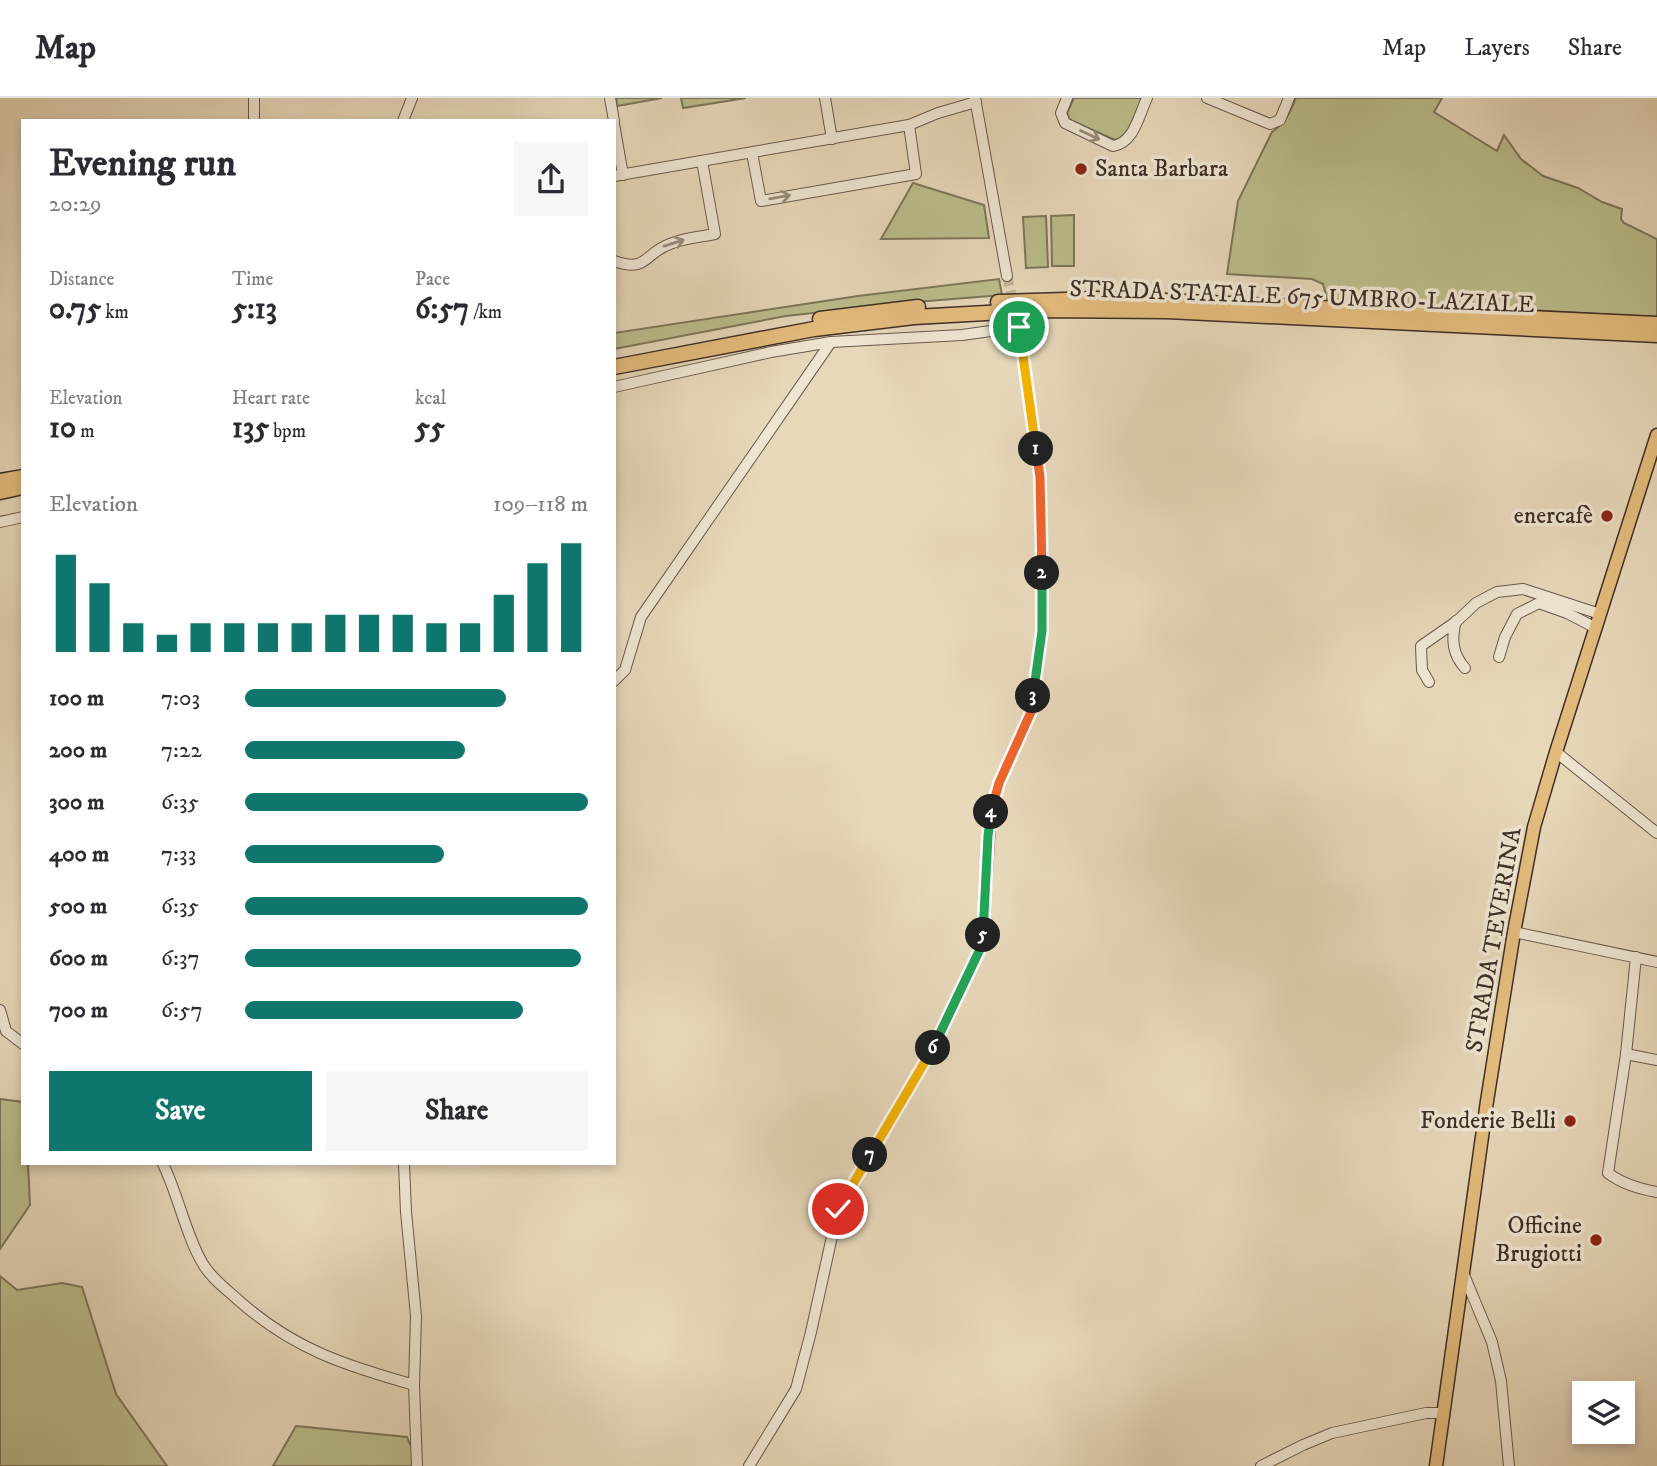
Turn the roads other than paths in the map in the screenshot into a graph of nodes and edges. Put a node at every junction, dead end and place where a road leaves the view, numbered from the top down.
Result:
1 (254, 98) edge
2 (412, 98) edge
3 (610, 98) edge
4 (825, 98) edge
5 (1067, 98) edge
6 (1147, 98) edge
7 (1207, 98) edge
8 (1289, 98) edge
9 (975, 100) edge
10 (254, 119) edge
11 (404, 119) edge
12 (613, 119) edge
13 (909, 125) junction
14 (832, 139) junction
15 (616, 150) edge
16 (752, 153) junction
17 (702, 161) junction
18 (618, 176) edge
19 (616, 261) edge
20 (1007, 276) tunnel mouth
21 (1657, 324) edge
22 (1657, 335) edge
23 (831, 342) junction
24 (616, 358) edge
25 (616, 368) edge
26 (616, 387) edge
27 (1657, 435) edge
28 (21, 477) edge
29 (0, 481) edge
30 (21, 487) edge
31 (0, 492) edge
32 (21, 517) edge
33 (0, 522) edge
34 (1601, 614) junction
35 (1457, 621) junction
36 (1596, 628) junction
37 (1499, 657) dead end
38 (1465, 668) dead end
39 (616, 679) edge
40 (1429, 682) dead end
41 (1556, 752) junction
42 (1657, 833) edge
43 (1514, 932) junction
44 (1636, 957) junction
45 (1657, 962) edge
46 (0, 1010) edge
47 (21, 1043) edge
48 (1626, 1054) junction
49 (1657, 1060) edge
50 (163, 1165) edge
51 (404, 1165) edge
52 (1657, 1192) edge
53 (1464, 1275) junction
54 (414, 1385) junction
55 (1443, 1413) junction
56 (417, 1466) edge
57 (749, 1466) edge
58 (1261, 1466) edge
59 (1436, 1466) edge
60 (1509, 1466) edge

1 - 10 street
2 - 11 street
3 - 12 street
4 - 14 street
5 -> 6 street
7 - 8 street
9 - 13 street
9 - 20 street
13 - 14 street
16 -> 13 street
14 - 16 street
15 - 18 street
16 - 17 street
17 - 18 street
19 -> 17 street
21 - 24 highway, STRADA STATALE 675 UMBRO-LAZIALE
22 - 25 highway, STRADA STATALE 675 UMBRO-LAZIALE
23 - 26 street
23 - 39 street
23 - 57 street
27 - 34 main road, STRADA TEVERINA
28 - 29 highway
30 - 31 highway
32 - 33 street
34 - 35 street
34 - 36 main road, STRADA TEVERINA
35 - 38 street
35 - 40 street
36 - 37 street
36 - 41 main road, STRADA TEVERINA
41 - 42 street
41 - 43 main road, STRADA TEVERINA
43 - 44 street
43 - 53 main road, STRADA TEVERINA
44 - 45 street
44 - 48 street
46 - 47 street
48 - 49 street
48 - 52 street
50 - 54 street
51 - 54 street
53 - 55 main road, STRADA TEVERINA
53 - 60 street
54 - 56 street
55 - 58 street
55 - 59 main road, STRADA TEVERINA

